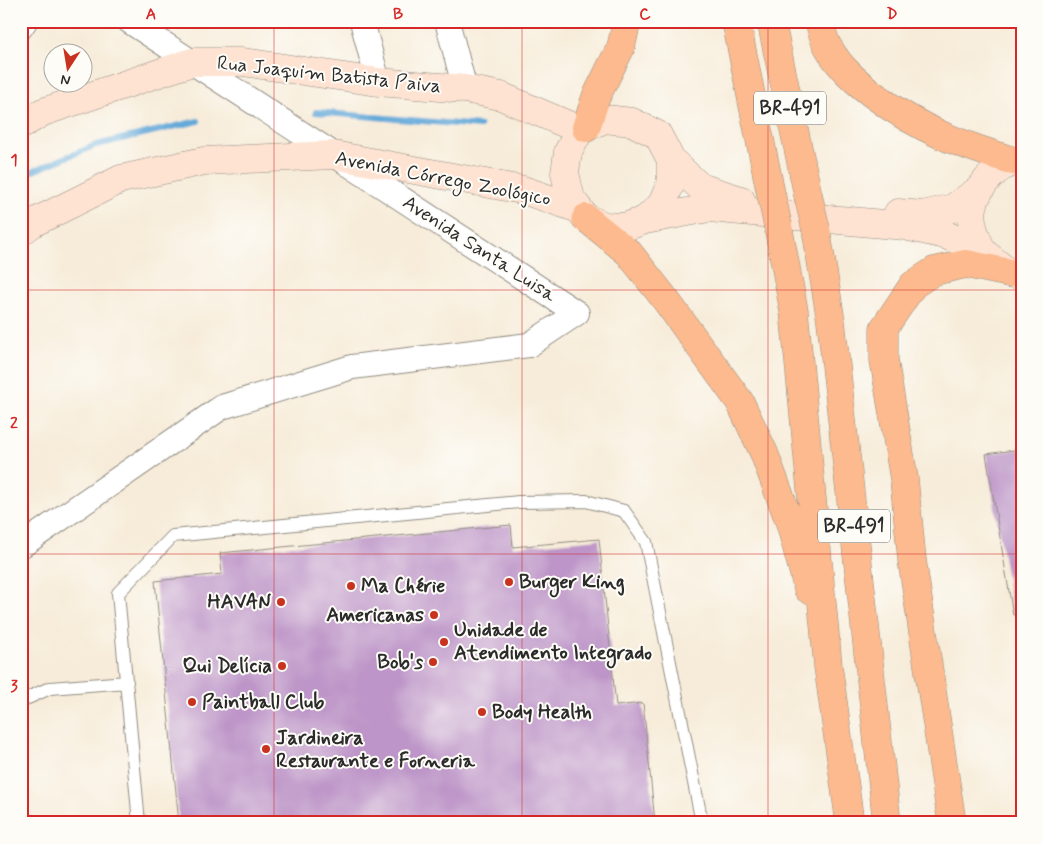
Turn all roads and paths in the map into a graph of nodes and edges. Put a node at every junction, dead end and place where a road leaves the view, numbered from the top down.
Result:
1 (25, 21) edge
2 (130, 21) edge
3 (362, 21) edge
4 (447, 21) edge
5 (627, 21) edge
6 (736, 21) edge
7 (771, 21) edge
8 (819, 21) edge
9 (21, 27) edge
10 (192, 62) junction
11 (378, 82) junction
12 (465, 89) junction
13 (21, 125) edge
14 (583, 129) junction
15 (333, 155) junction
16 (671, 160) junction
17 (1018, 161) edge
18 (980, 189) junction
19 (582, 214) junction
20 (644, 220) junction
21 (21, 232) edge
22 (983, 252) junction
23 (1016, 274) edge
24 (21, 546) edge
25 (828, 666) junction
26 (127, 682) junction
27 (21, 701) edge
28 (139, 823) edge
29 (702, 823) edge
30 (850, 823) edge
31 (887, 823) edge
32 (952, 823) edge

1 - 9 street
2 - 10 street, Avenida Santa Luisa
3 - 11 street
4 - 12 street
5 - 14 highway
6 - 25 highway, BR-491, bridge
7 - 31 highway, BR-491, bridge
8 - 17 highway
10 - 11 main road, Rua Joaquim Batista Paiva
10 - 13 main road, Rua Joaquim Batista Paiva
10 - 15 street, Avenida Santa Luisa
11 - 12 main road, Rua Joaquim Batista Paiva
12 - 14 main road, Rua Joaquim Batista Paiva
14 - 16 main road
14 - 19 main road
15 - 19 main road, Avenida Córrego Zoológico
15 - 21 main road, Avenida Córrego Zoológico
15 - 24 street, Avenida Santa Luisa
16 - 18 main road
16 - 20 main road
17 - 18 main road
18 - 22 main road
19 - 20 main road
19 - 25 highway
20 - 22 main road
22 - 23 main road
23 - 32 highway
25 - 30 highway, BR-491
26 - 27 lane
26 - 28 lane
26 - 29 lane

